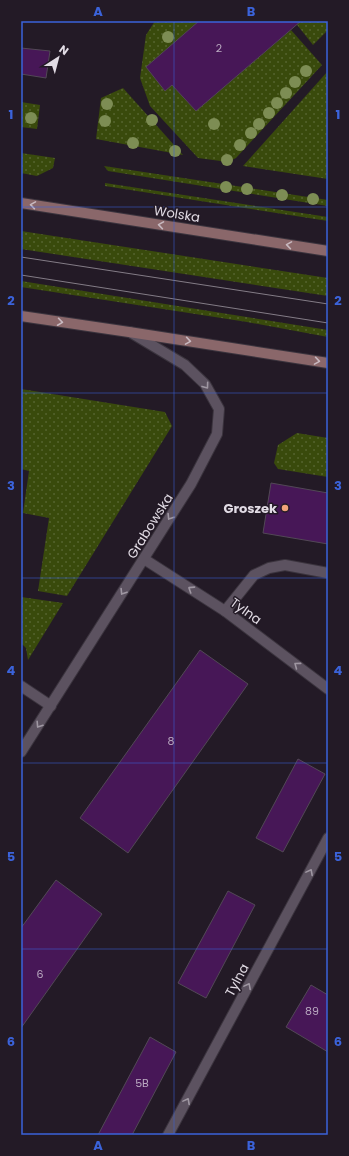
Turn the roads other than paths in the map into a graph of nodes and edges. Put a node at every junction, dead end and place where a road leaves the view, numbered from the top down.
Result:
1 (21, 203) edge
2 (328, 251) edge
3 (21, 316) edge
4 (129, 332) junction
5 (328, 363) edge
6 (144, 559) junction
7 (328, 573) edge
8 (225, 611) junction
9 (21, 686) edge
10 (328, 689) edge
11 (51, 706) junction
12 (21, 752) edge
13 (328, 838) edge
14 (168, 1135) edge

2 -> 1 main road, Wolska
3 -> 4 main road
4 -> 5 main road
4 -> 6 street, Grabowska
8 -> 6 street, Tylna
6 -> 11 street, Grabowska
7 - 8 street
10 -> 8 street, Tylna
9 - 11 street
11 -> 12 street, Grabowska
14 -> 13 street, Tylna

